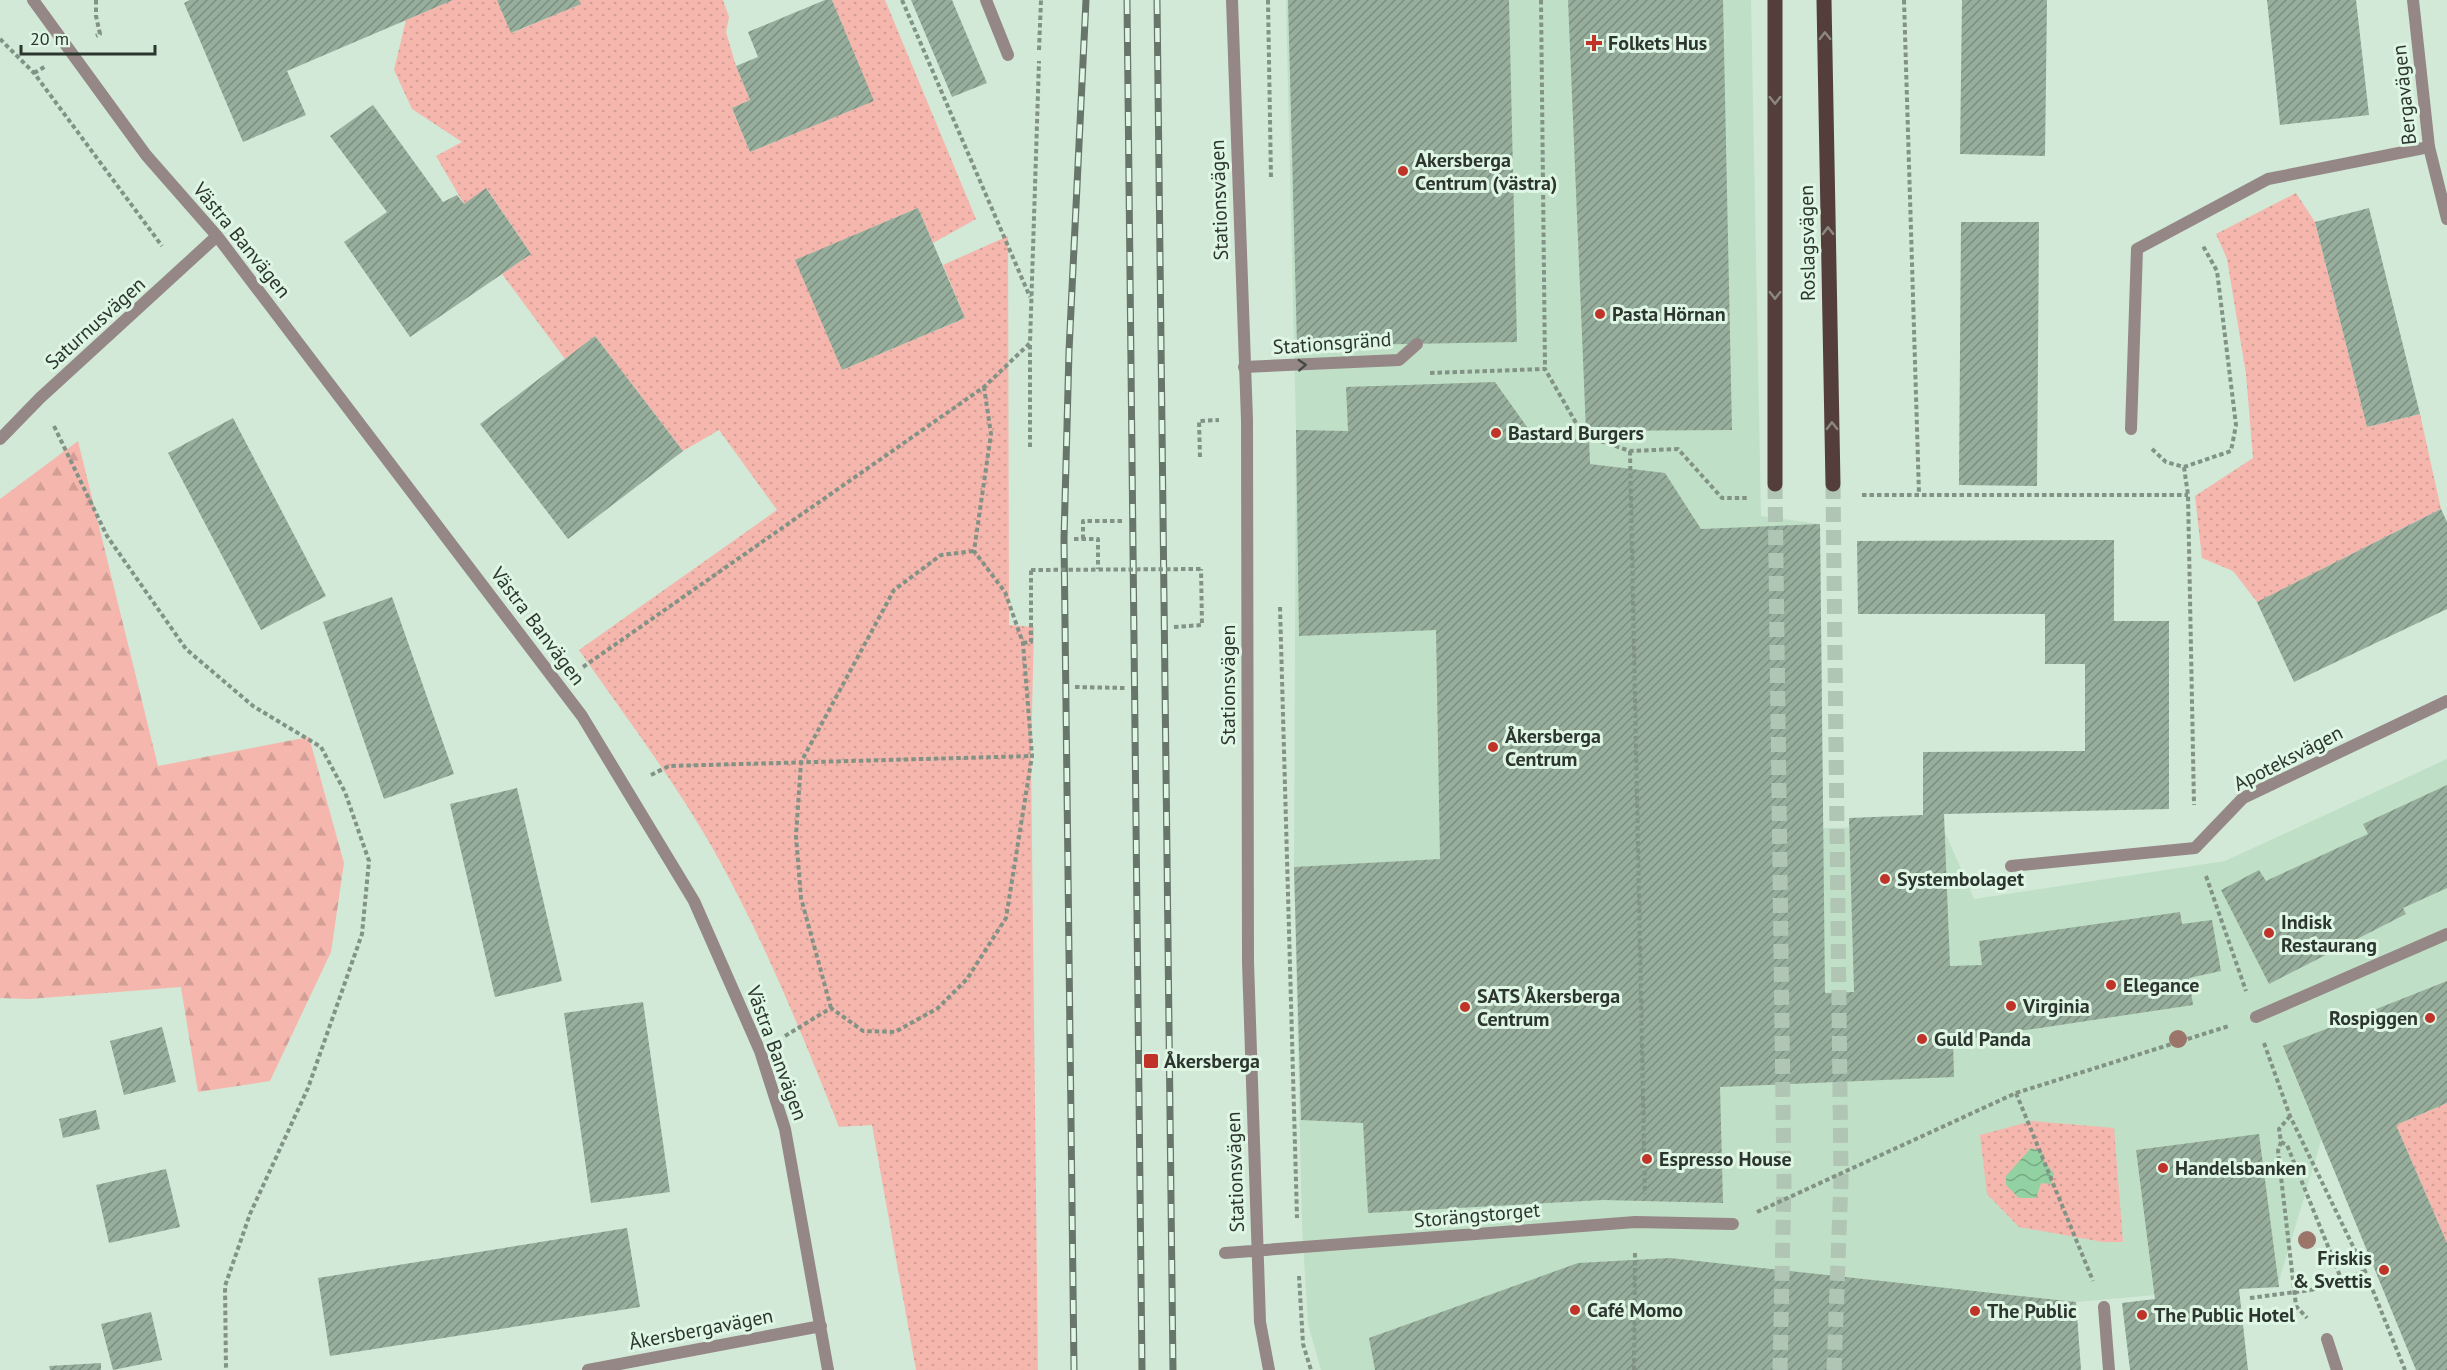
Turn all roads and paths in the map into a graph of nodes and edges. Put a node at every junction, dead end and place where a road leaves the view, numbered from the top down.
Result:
1 (34, 0) edge
2 (902, 0) edge
3 (986, 0) edge
4 (1041, 0) edge
5 (1232, 0) edge
6 (1268, 0) edge
7 (1541, 0) edge
8 (1775, 0) edge
9 (1824, 0) edge
10 (1904, 0) edge
11 (2414, 0) edge
12 (0, 39) edge
13 (1008, 55) dead end
14 (2429, 147) junction
15 (1271, 189) dead end
16 (2447, 219) edge
17 (2189, 221) junction
18 (217, 236) junction
19 (180, 272) junction
20 (1031, 299) junction
21 (1030, 343) junction
22 (1417, 344) dead end
23 (1244, 367) junction
24 (1545, 369) junction
25 (1427, 373) dead end
26 (984, 387) junction
27 (40, 398) junction
28 (1220, 420) dead end
29 (2132, 429) joint
30 (0, 439) edge
31 (1030, 447) dead end
32 (1630, 451) junction
33 (1200, 457) dead end
34 (2184, 467) junction
35 (1775, 484) tunnel mouth
36 (1833, 484) tunnel mouth
37 (1919, 494) junction
38 (1861, 495) dead end
39 (2188, 495) junction
40 (1757, 497) dead end
41 (1124, 521) dead end
42 (1074, 539) dead end
43 (1083, 539) junction
44 (974, 551) junction
45 (1098, 569) junction
46 (1280, 597) dead end
47 (1174, 627) dead end
48 (1023, 643) junction
49 (558, 684) junction
50 (1075, 687) dead end
51 (1125, 688) dead end
52 (2447, 701) edge
53 (1032, 756) junction
54 (801, 762) junction
55 (626, 786) junction
56 (2194, 848) junction
57 (2012, 866) dead end
58 (2447, 934) edge
59 (831, 1008) junction
60 (2256, 1017) junction
61 (760, 1051) junction
62 (2016, 1093) junction
63 (2290, 1116) junction
64 (2281, 1142) junction
65 (1635, 1222) junction
66 (1733, 1224) joint
67 (1298, 1249) junction
68 (1256, 1252) junction
69 (1226, 1253) dead end
70 (2364, 1271) junction
71 (2342, 1281) junction
72 (2250, 1298) dead end
73 (2104, 1307) joint
74 (821, 1326) junction
75 (2327, 1339) joint
76 (604, 1369) edge
77 (226, 1370) edge
78 (588, 1370) edge
79 (828, 1370) edge
80 (1269, 1370) edge
81 (1311, 1370) edge
82 (1634, 1370) edge
83 (2109, 1370) edge
84 (2337, 1370) edge
85 (2405, 1370) edge

1 - 18 street, Västra Banvägen
2 - 20 path
3 - 13 street
4 - 20 path
5 - 23 street, Stationsvägen
6 - 15 path
7 - 24 path
8 -> 35 main road, Roslagsvägen
36 -> 9 main road, Roslagsvägen
10 - 37 path
11 - 14 street, Bergavägen
12 - 19 path
14 - 16 street, Bergavägen
14 - 17 street
17 - 29 street
17 - 34 path
18 - 19 street, Saturnusvägen
18 - 49 street, Västra Banvägen
19 - 27 street, Saturnusvägen
20 - 21 path
21 - 26 path
21 - 31 path
23 -> 22 street, Stationsgränd
23 - 68 street, Stationsvägen
24 - 25 path
24 - 32 path
26 - 44 path
26 - 49 path
27 - 30 street, Saturnusvägen
27 - 77 path
28 - 33 path
29 - 34 path
32 - 40 path
32 - 65 path
34 - 39 path
37 - 38 path
37 - 39 path
39 - 56 path
41 - 43 path
42 - 43 path
43 - 45 path
44 - 48 path
44 - 54 path
45 - 47 path, bridge
45 - 48 path, bridge
46 - 67 path
48 - 53 path
49 - 55 street, Västra Banvägen
50 - 51 path
52 - 56 street, Apoteksvägen
53 - 54 path
53 - 59 path
54 - 55 path
54 - 59 path
55 - 61 street, Västra Banvägen
56 - 57 street
56 - 60 path
58 - 60 street
59 - 61 path
60 - 62 path
60 - 63 path
61 - 74 street, Västra Banvägen
62 - 66 path
62 - 73 path
63 - 64 path
63 - 70 path
64 - 71 path
64 - 75 path
65 - 66 street, Storängstorget
65 - 67 street, Storängstorget
65 - 82 path
67 - 68 street, Storängstorget
67 - 81 path
68 - 69 street, Storängstorget
68 - 80 street, Stationsvägen
70 - 71 path
70 - 85 path
71 - 72 path, bridge
73 - 83 street
74 - 76 street, Åkersbergavägen
74 - 79 street, Västra Banvägen
75 - 84 street
76 - 78 street, Åkersbergavägen

